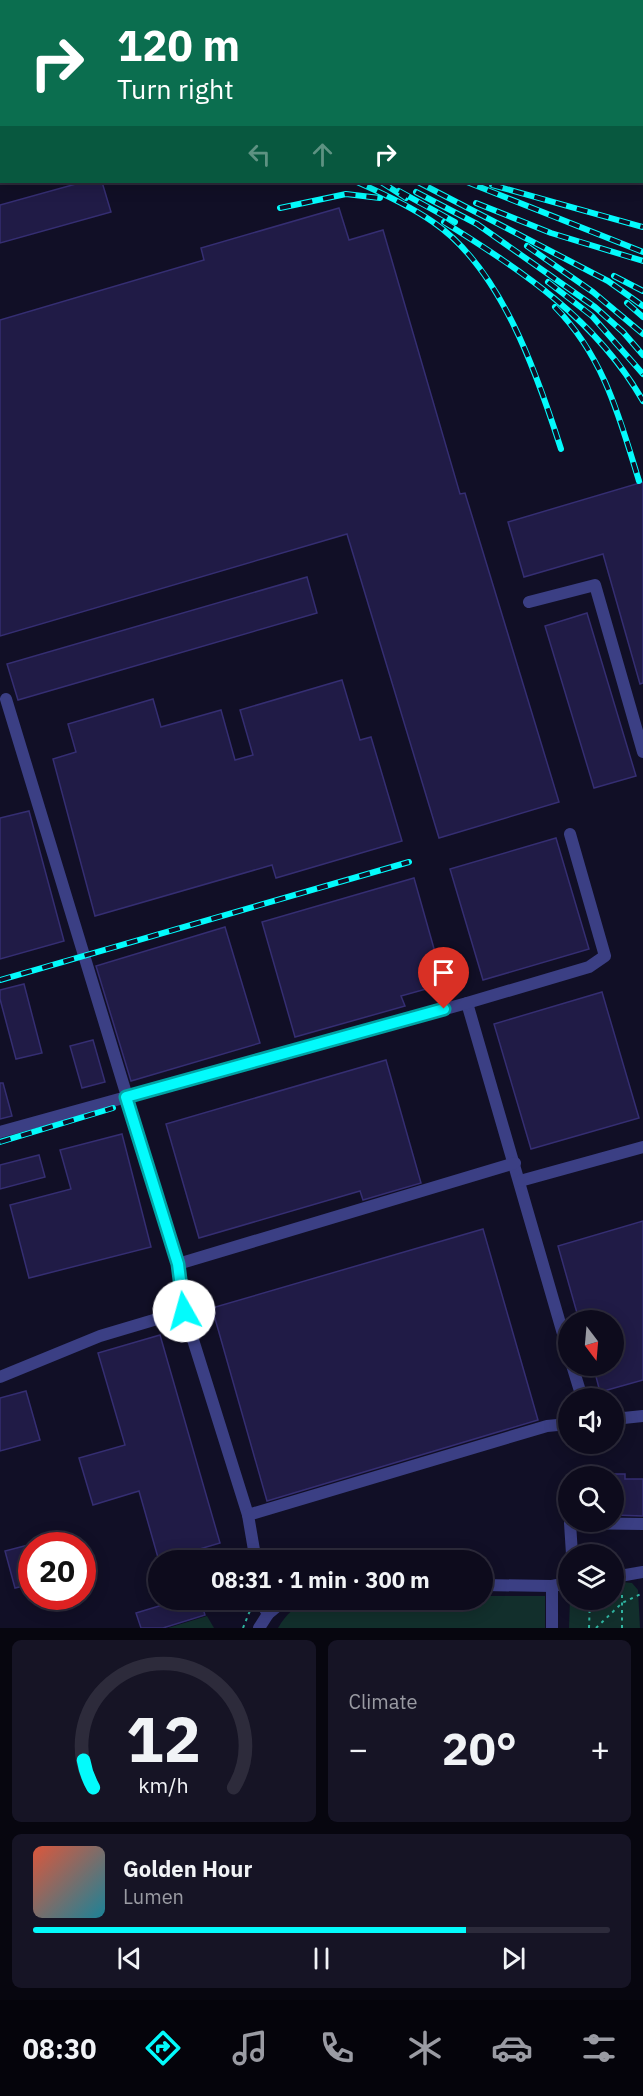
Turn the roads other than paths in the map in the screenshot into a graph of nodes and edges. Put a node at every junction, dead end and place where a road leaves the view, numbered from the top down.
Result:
1 (529, 602) dead end
2 (6, 699) dead end
3 (643, 752) edge
4 (570, 834) dead end
5 (467, 1003) junction
6 (126, 1097) junction
7 (0, 1132) edge
8 (643, 1147) edge
9 (515, 1162) junction
10 (520, 1181) junction
11 (178, 1264) junction
12 (184, 1311) junction
13 (558, 1316) edge
14 (0, 1377) edge
15 (643, 1416) edge
16 (624, 1418) edge
17 (558, 1425) edge
18 (248, 1515) junction
19 (643, 1524) edge
20 (571, 1544) edge
21 (254, 1550) edge
22 (643, 1572) edge
23 (624, 1579) edge
24 (493, 1585) edge
25 (558, 1585) edge
26 (552, 1586) junction
27 (275, 1610) edge
28 (262, 1622) edge
29 (552, 1628) edge

1 - 3 street
2 - 6 street
4 - 5 street
5 - 6 street
5 - 9 street
6 - 7 street
6 - 11 street
8 - 10 street
9 - 10 street
9 - 11 street
10 - 13 street
11 - 12 street
12 - 14 street
12 - 18 street
15 - 16 street
17 - 18 street
18 - 21 street
19 - 20 street
22 - 23 street
24 - 26 street
25 - 26 street
26 - 29 street
27 - 28 street

